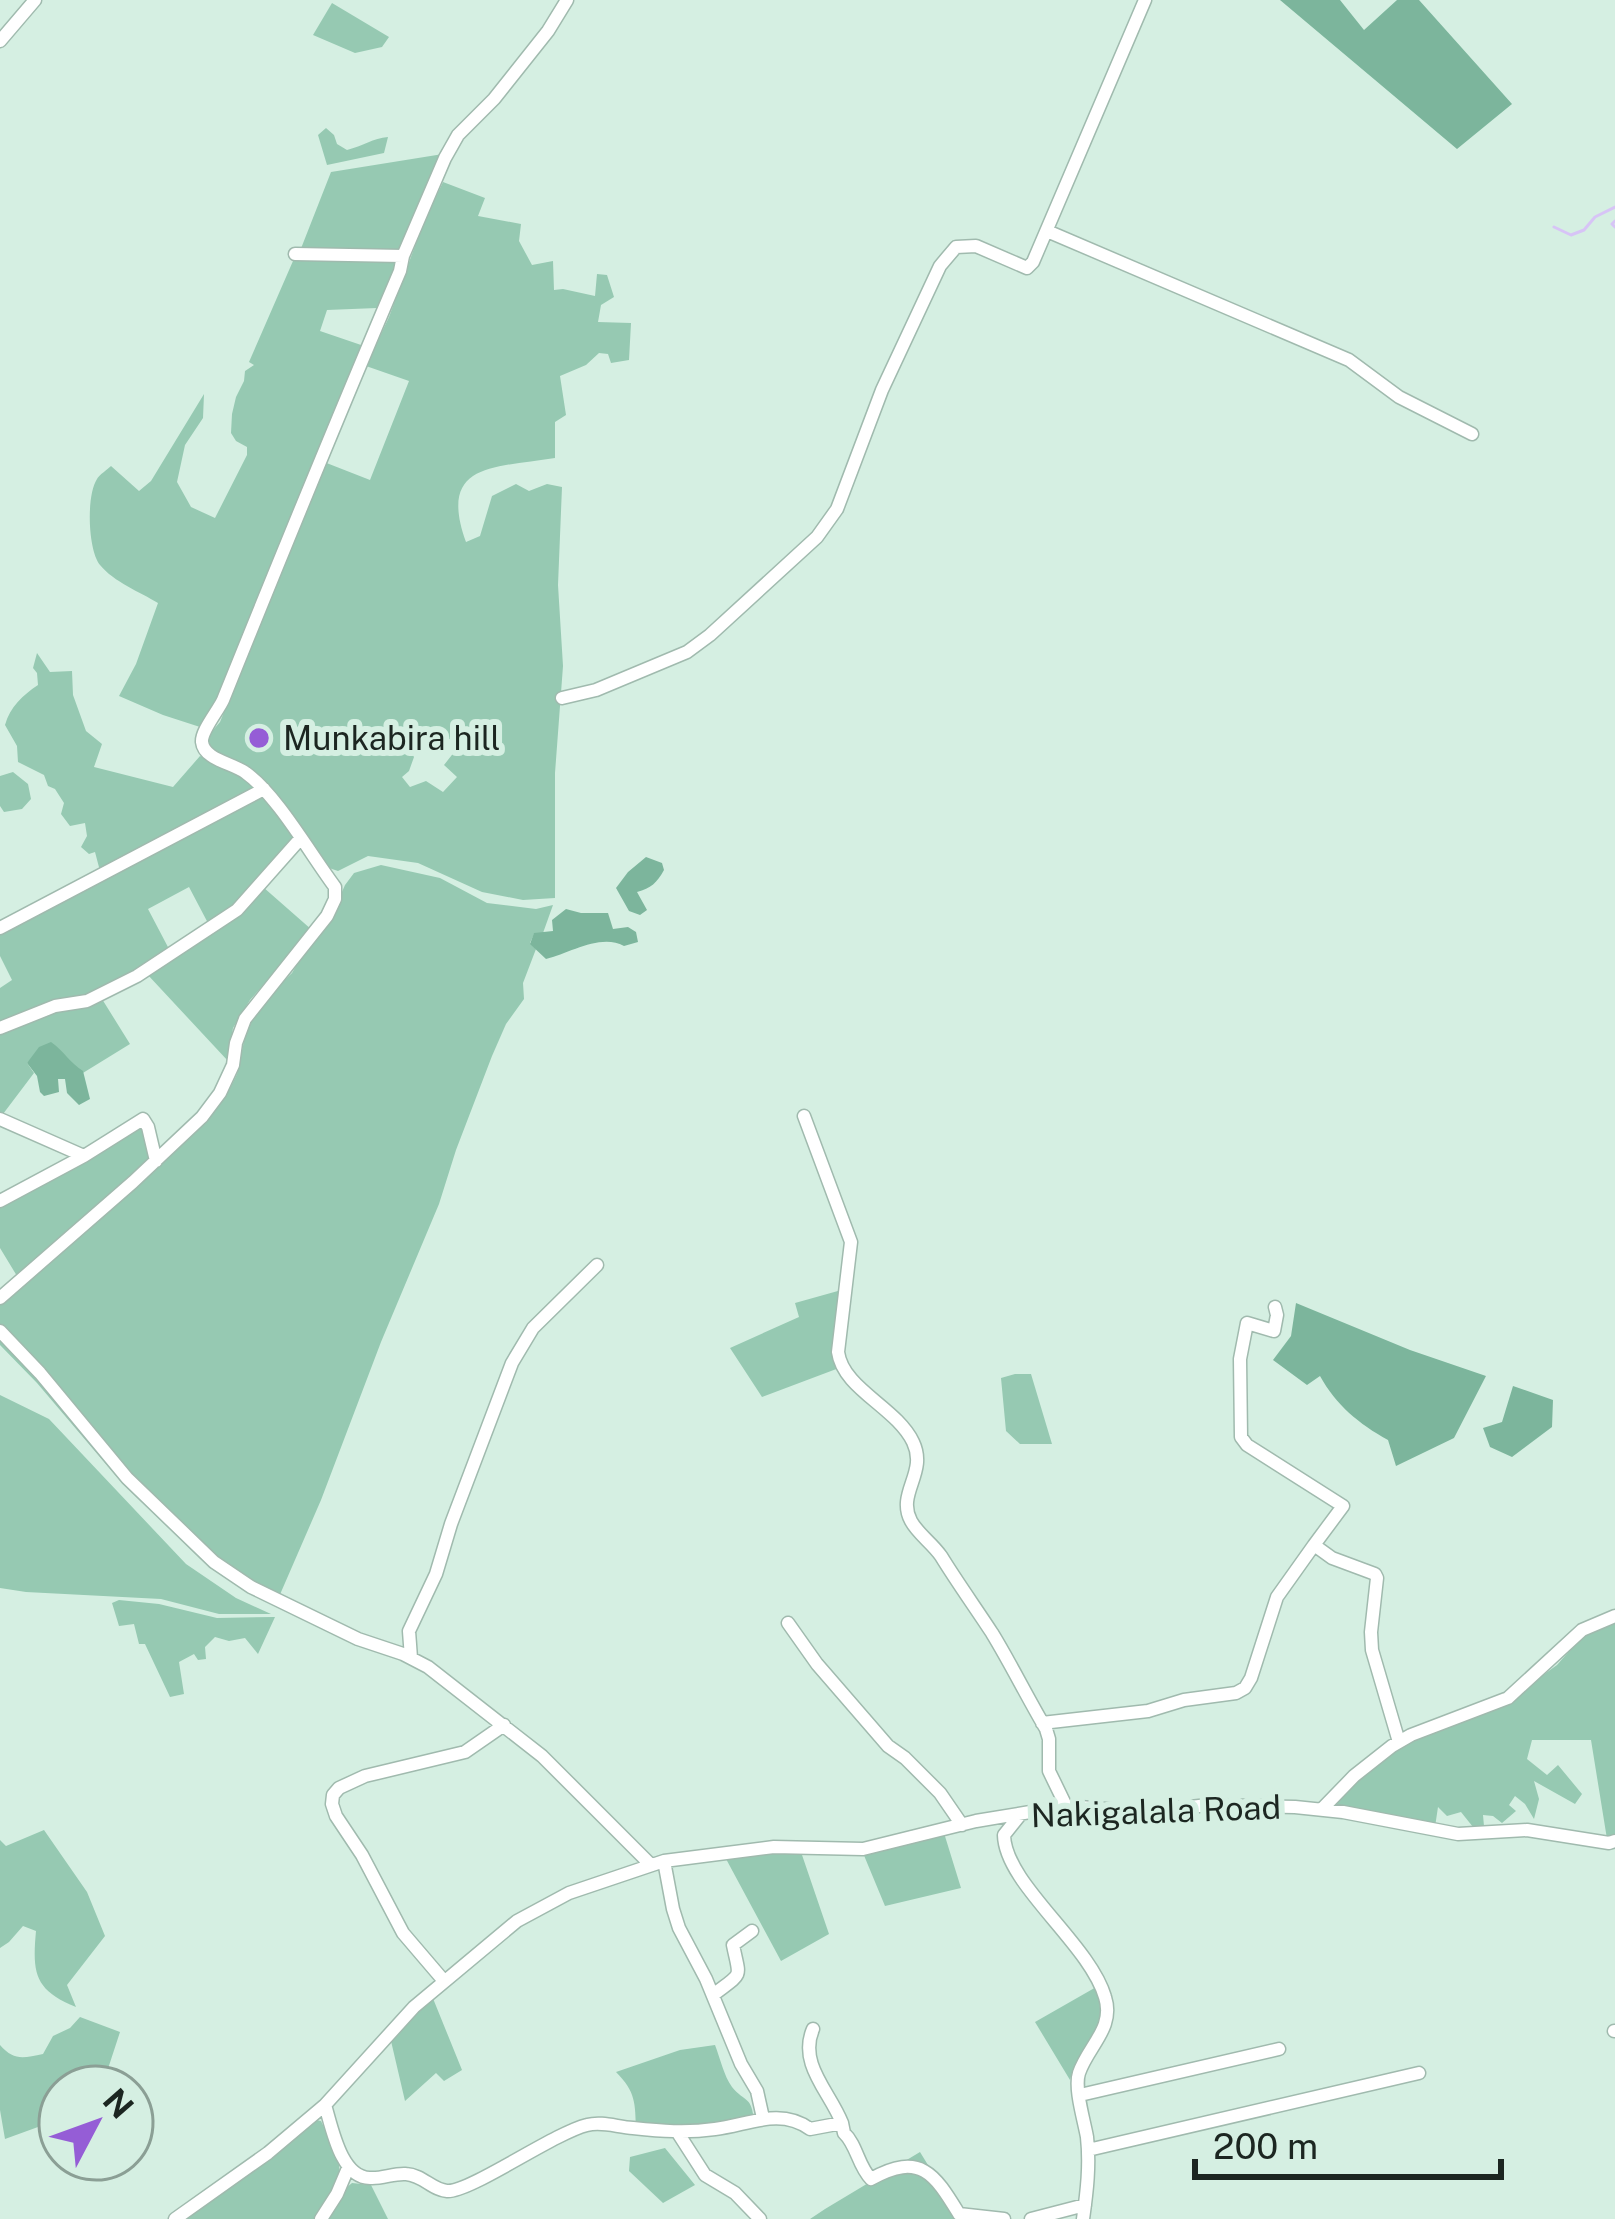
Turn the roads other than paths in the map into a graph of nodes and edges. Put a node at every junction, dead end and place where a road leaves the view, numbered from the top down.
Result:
1 (35, 0) edge
2 (567, 0) edge
3 (1145, 0) edge
4 (0, 41) edge
5 (1047, 231) junction
6 (295, 254) dead end
7 (403, 256) junction
8 (1472, 434) dead end
9 (562, 698) dead end
10 (264, 789) junction
11 (300, 839) junction
12 (0, 928) edge
13 (0, 1028) edge
14 (804, 1115) dead end
15 (0, 1119) edge
16 (84, 1156) junction
17 (156, 1161) junction
18 (0, 1201) edge
19 (597, 1265) dead end
20 (0, 1298) edge
21 (1275, 1307) dead end
22 (0, 1330) edge
23 (1314, 1545) junction
24 (1615, 1616) edge
25 (788, 1623) dead end
26 (411, 1658) junction
27 (1042, 1724) junction
28 (504, 1725) junction
29 (1399, 1742) junction
30 (1066, 1806) junction
31 (1322, 1809) junction
32 (1021, 1814) junction
33 (989, 1819) junction
34 (962, 1825) junction
35 (1004, 1835) junction
36 (1615, 1840) edge
37 (658, 1863) junction
38 (752, 1930) dead end
39 (444, 1982) junction
40 (712, 1995) junction
41 (813, 2030) dead end
42 (1279, 2049) dead end
43 (1419, 2073) dead end
44 (1080, 2095) junction
45 (325, 2105) junction
46 (763, 2118) junction
47 (842, 2123) junction
48 (678, 2133) junction
49 (1088, 2150) junction
50 (348, 2168) junction
51 (1084, 2212) edge
52 (176, 2219) edge
53 (321, 2219) edge
54 (760, 2219) edge
55 (1004, 2219) edge
56 (1031, 2219) edge

1 - 4 street
2 - 7 street
3 - 5 street
5 - 8 street
5 - 9 street
6 - 7 street
7 - 10 street
10 - 11 street
10 - 12 street
11 - 13 street
11 - 17 street
14 - 27 street
15 - 16 street
16 - 17 street
16 - 18 street
17 - 20 street
19 - 26 street
21 - 23 street
22 - 26 street
23 - 27 street
23 - 29 street
24 - 29 street
25 - 34 street
26 - 28 street
27 - 30 street
28 - 37 street
28 - 39 street
29 - 31 street
30 - 31 street, Nakigalala Road
30 - 32 street, Nakigalala Road
31 - 36 street, Nakigalala Road
32 - 33 street, Nakigalala Road
32 - 35 street
33 - 34 street, Nakigalala Road
33 - 35 street
34 - 37 street, Nakigalala Road
35 - 44 street
37 - 39 street, Nakigalala Road
37 - 40 street
38 - 40 street
39 - 45 street, Nakigalala Road
40 - 46 street
41 - 47 street
42 - 44 street
43 - 49 street
44 - 49 street
45 - 50 street
45 - 52 street, Nakigalala Road
46 - 47 street
46 - 48 street
47 - 55 street
48 - 50 street
48 - 54 street
49 - 51 street
50 - 53 street
51 - 56 street

